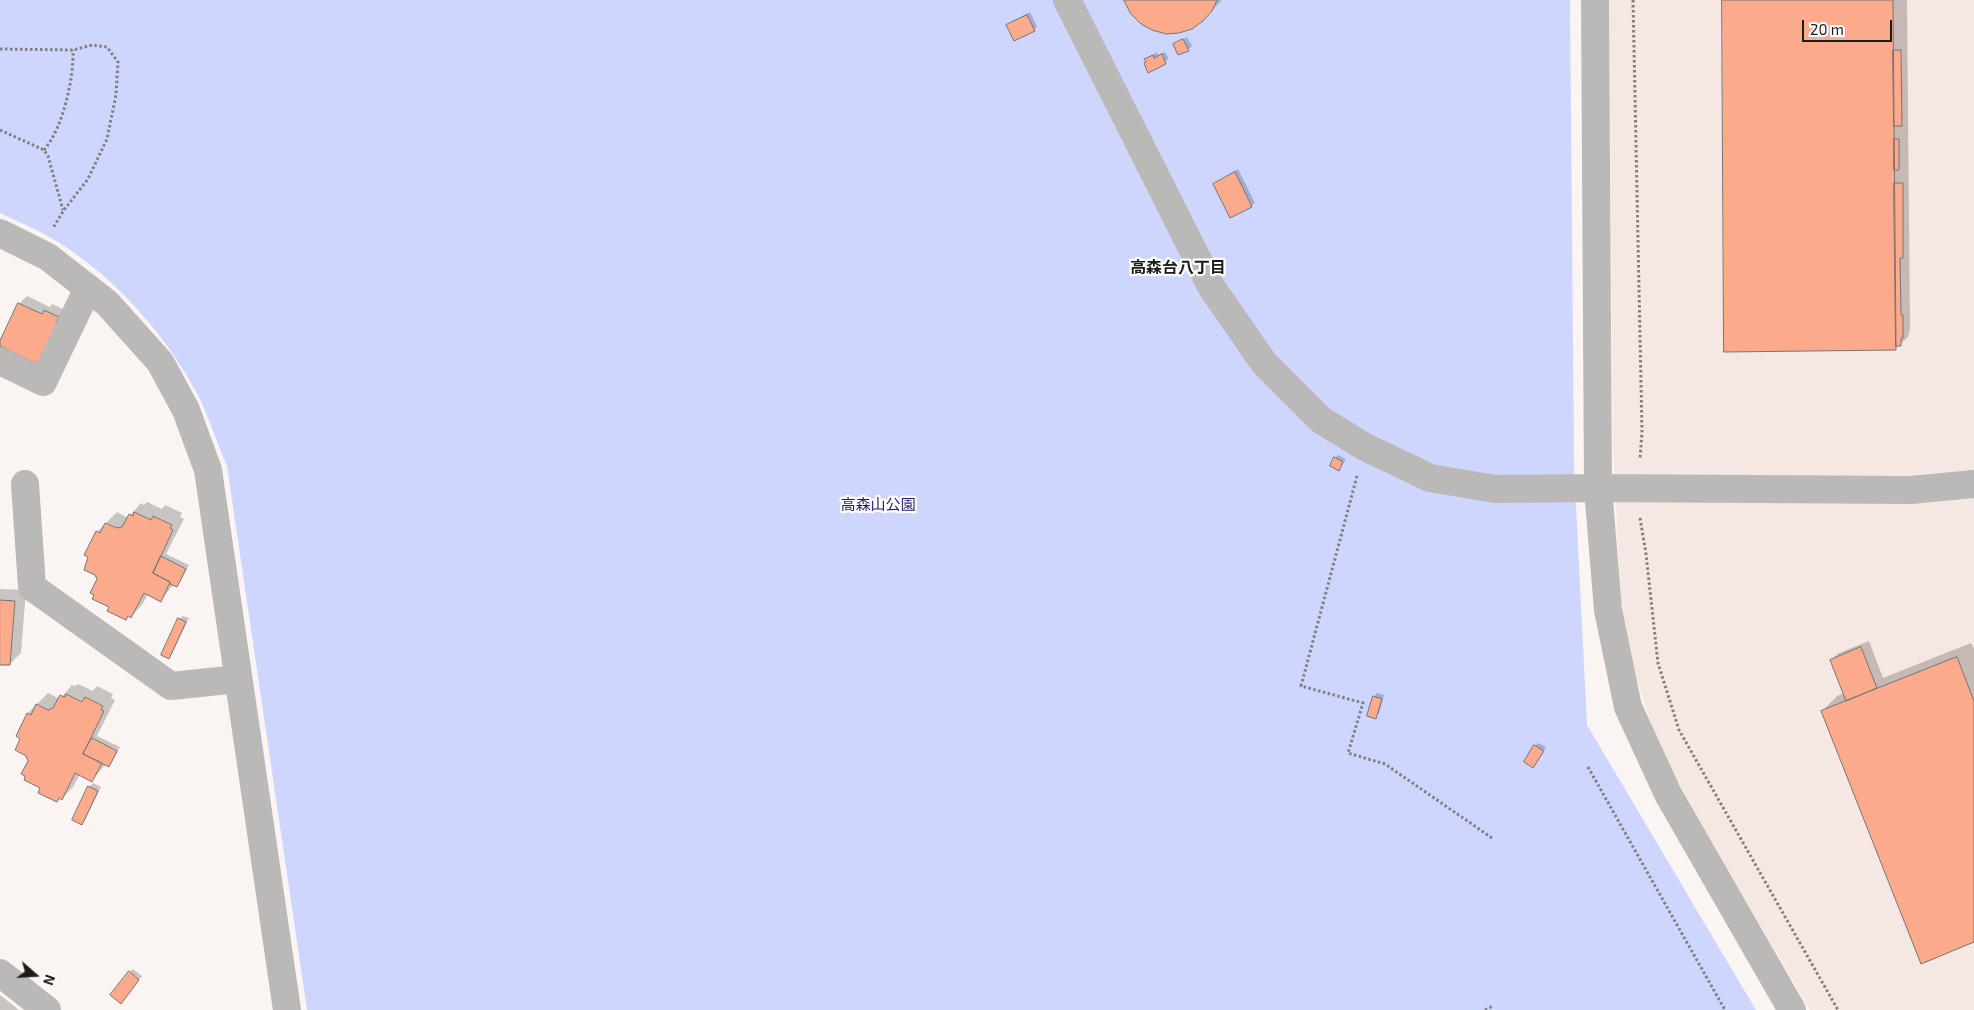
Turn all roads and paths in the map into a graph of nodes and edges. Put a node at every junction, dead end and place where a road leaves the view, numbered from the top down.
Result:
1 (1067, 0) edge
2 (1595, 0) edge
3 (0, 49) edge
4 (73, 50) junction
5 (0, 130) edge
6 (44, 150) junction
7 (64, 210) junction
8 (0, 233) edge
9 (39, 253) junction
10 (88, 288) junction
11 (0, 361) edge
12 (1365, 447) junction
13 (25, 484) dead end
14 (1974, 484) edge
15 (1598, 488) junction
16 (238, 679) junction
17 (1588, 767) dead end
18 (1492, 838) dead end
19 (0, 973) edge
20 (1493, 1006) dead end
21 (47, 1010) edge
22 (287, 1010) edge
23 (1485, 1010) edge
24 (1725, 1010) edge
25 (1792, 1010) edge

1 - 12 street
2 - 15 street
3 - 4 path
4 - 6 path
4 - 7 path
5 - 6 path
6 - 7 path
7 - 9 path
8 - 9 street
9 - 10 street
10 - 11 street
10 - 16 street
12 - 15 street
12 - 18 path
13 - 16 street
14 - 15 street
15 - 25 street
16 - 22 street
17 - 24 path
19 - 21 street
20 - 23 path

